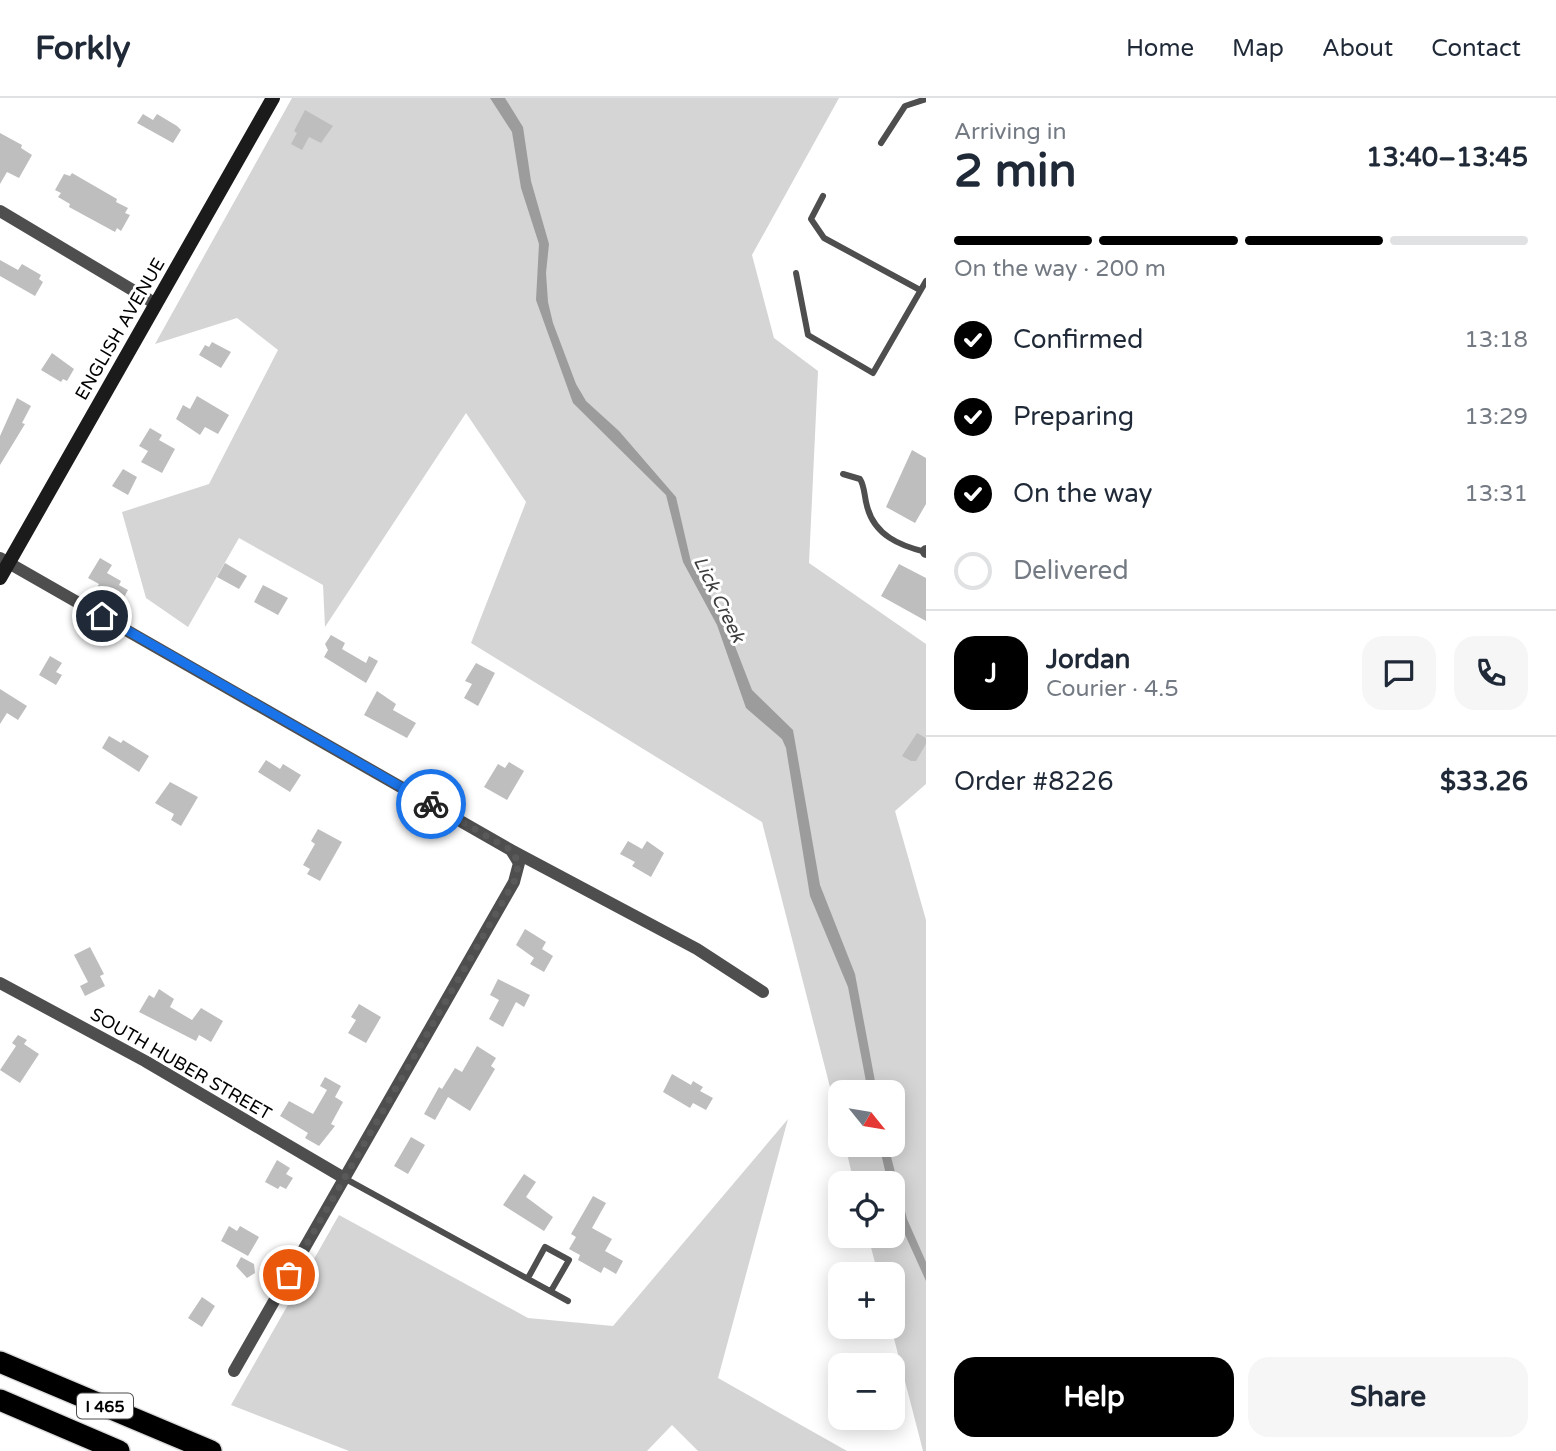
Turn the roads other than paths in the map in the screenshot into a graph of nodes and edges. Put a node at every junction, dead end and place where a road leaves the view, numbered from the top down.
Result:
1 (273, 98) edge
2 (926, 99) edge
3 (881, 143) dead end
4 (822, 195) dead end
5 (0, 211) edge
6 (796, 273) dead end
7 (926, 281) edge
8 (920, 290) junction
9 (156, 303) junction
10 (843, 474) dead end
11 (926, 552) edge
12 (4, 561) edge
13 (0, 578) edge
14 (511, 850) junction
15 (0, 982) edge
16 (763, 992) dead end
17 (344, 1178) junction
18 (528, 1278) junction
19 (551, 1291) junction
20 (568, 1301) dead end
21 (0, 1362) edge
22 (233, 1371) dead end
23 (0, 1400) edge
24 (119, 1451) edge
25 (211, 1451) edge

1 - 9 street, ENGLISH AVENUE
2 - 3 lane
4 - 8 lane
5 - 9 street
6 - 8 lane
7 - 8 lane
9 - 12 street, ENGLISH AVENUE
10 - 11 lane
12 - 13 street, ENGLISH AVENUE
12 - 14 street
14 - 16 street
14 - 17 street
15 - 17 street, SOUTH HUBER STREET
17 - 18 lane
17 - 22 street
18 - 19 lane
18 - 19 lane
19 - 20 lane
21 - 25 highway, I 465
23 - 24 highway, I 465

